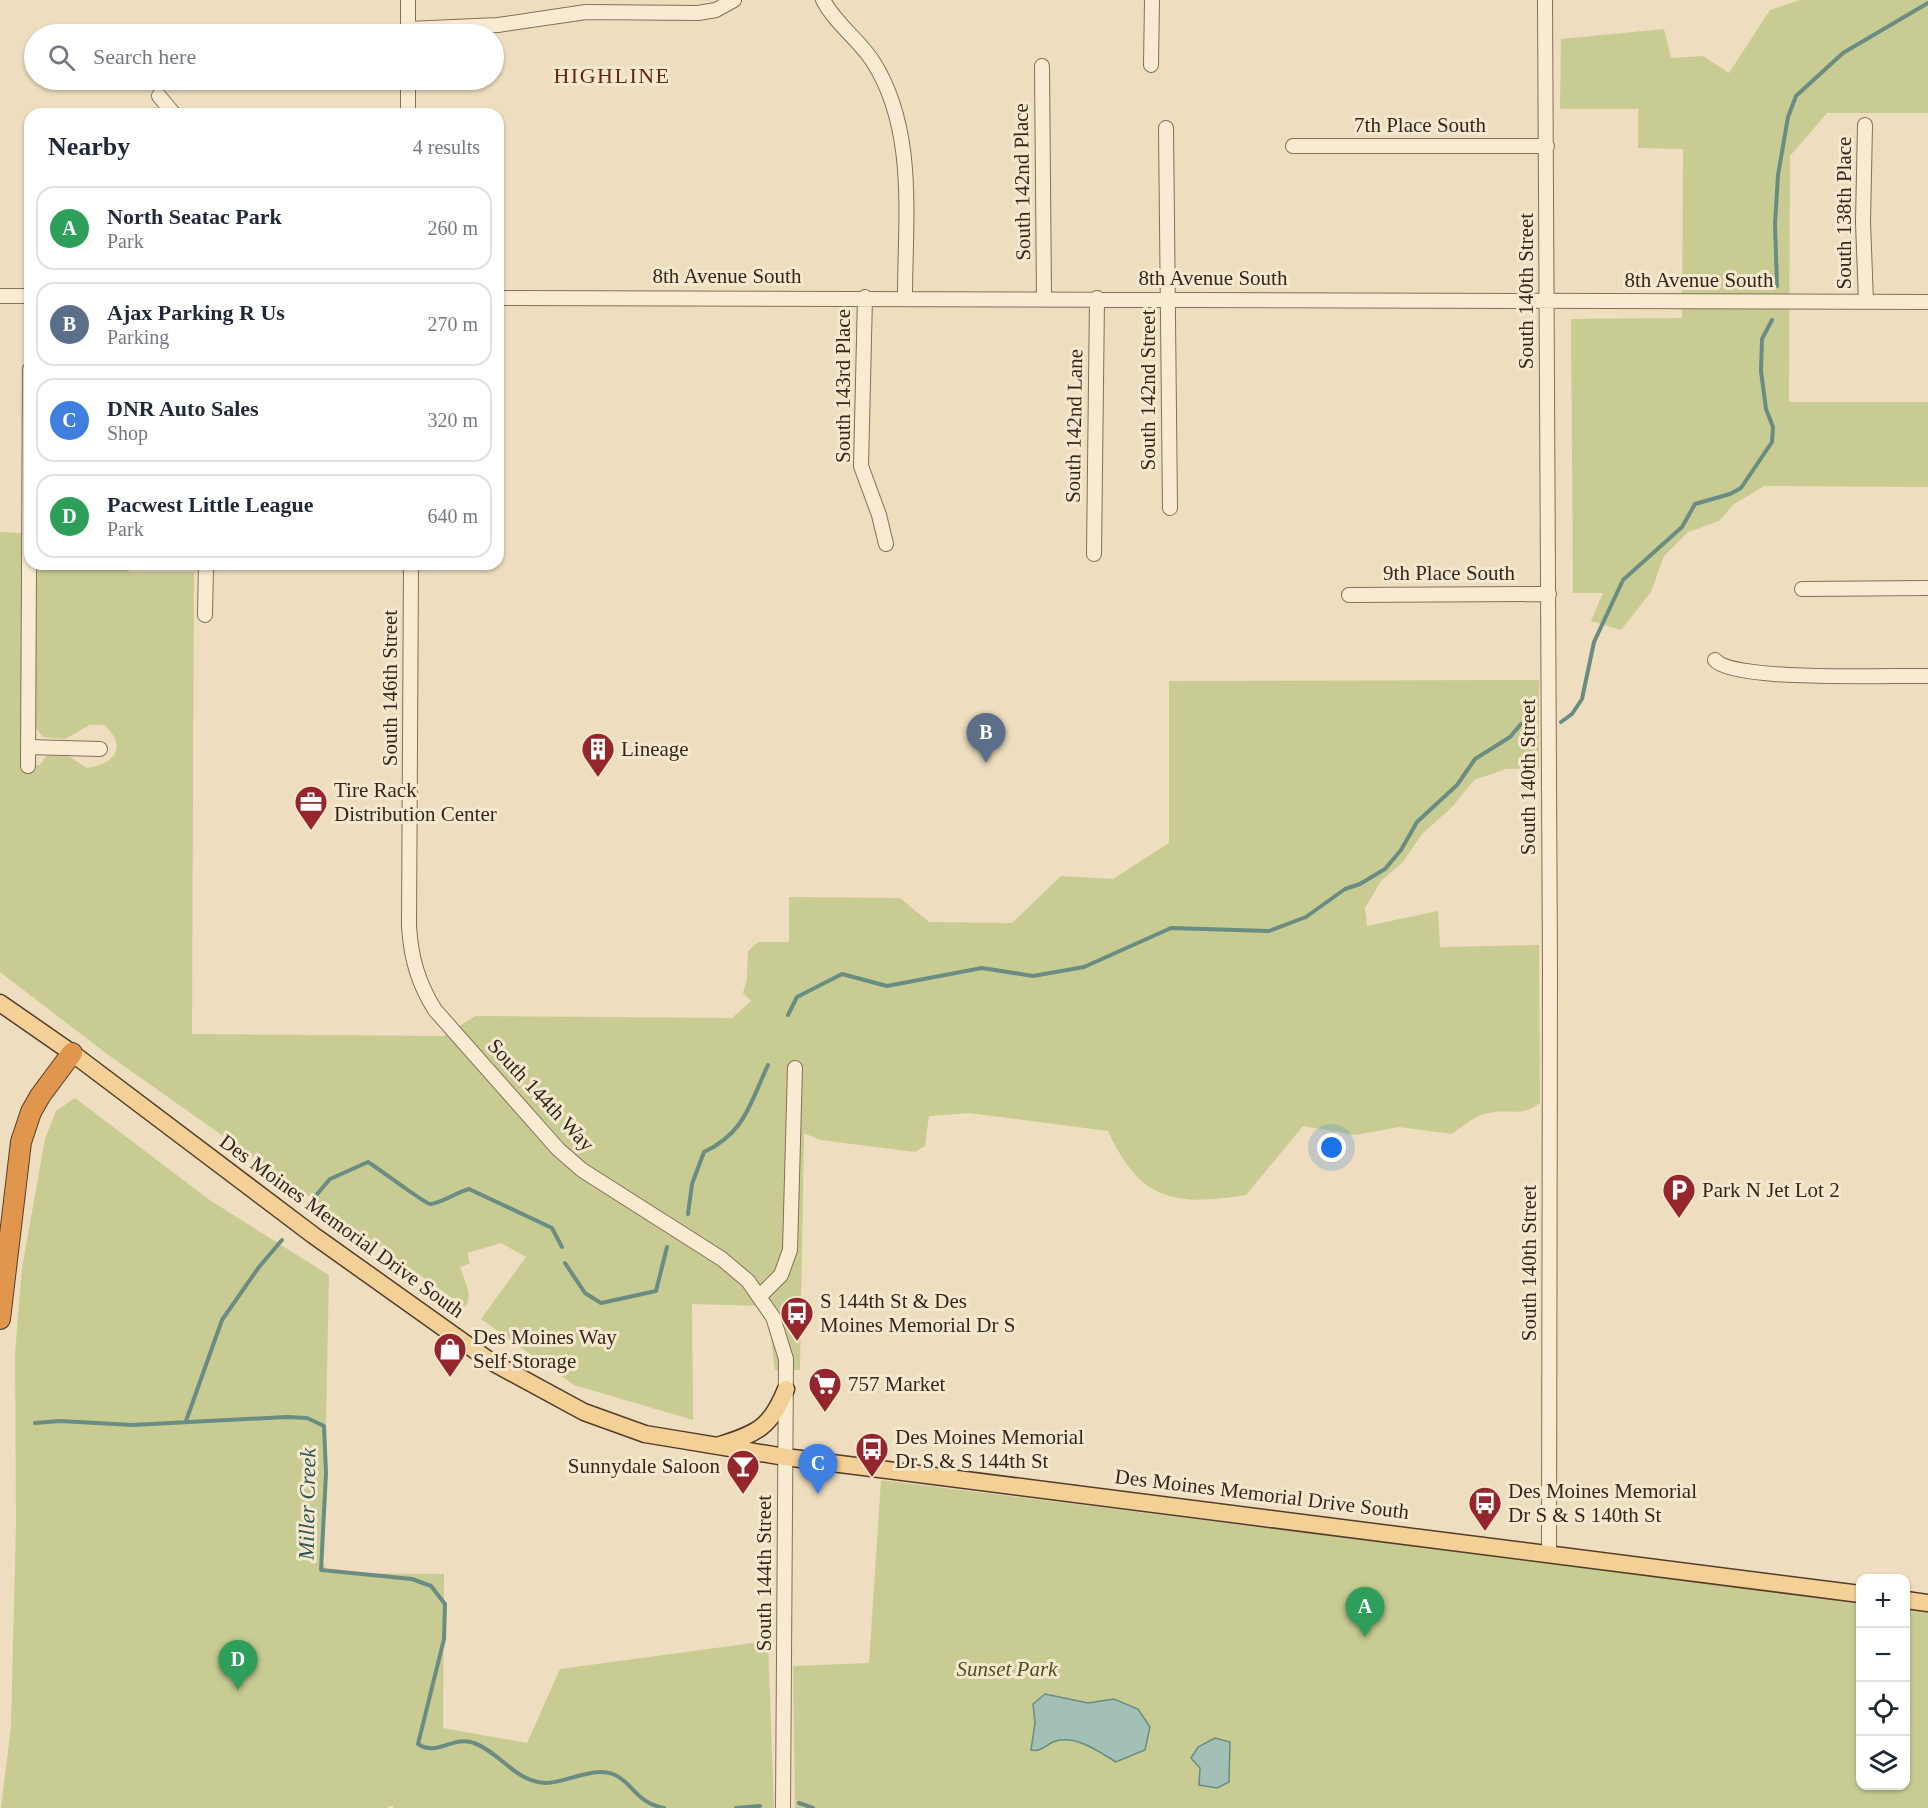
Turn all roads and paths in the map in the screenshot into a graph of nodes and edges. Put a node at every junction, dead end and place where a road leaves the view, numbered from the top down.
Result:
1 (408, 0) edge
2 (734, 0) edge
3 (823, 0) edge
4 (1152, 0) edge
5 (1545, 0) edge
6 (408, 24) edge
7 (504, 24) edge
8 (1151, 65) dead end
9 (1042, 66) dead end
10 (408, 90) edge
11 (159, 96) dead end
12 (169, 108) edge
13 (408, 108) edge
14 (1864, 124) dead end
15 (1166, 128) dead end
16 (1293, 146) dead end
17 (1546, 146) junction
18 (0, 296) edge
19 (24, 296) edge
20 (865, 297) junction
21 (905, 297) junction
22 (1044, 297) junction
23 (504, 298) edge
24 (1097, 298) junction
25 (1169, 299) junction
26 (1547, 301) junction
27 (1866, 302) junction
28 (1928, 302) edge
29 (1170, 508) dead end
30 (886, 544) dead end
31 (1094, 554) dead end
32 (29, 570) edge
33 (206, 570) edge
34 (411, 570) edge
35 (1928, 588) edge
36 (1802, 589) dead end
37 (1549, 594) junction
38 (1349, 595) dead end
39 (206, 615) dead end
40 (1715, 660) dead end
41 (1928, 676) edge
42 (28, 747) junction
43 (100, 749) dead end
44 (28, 766) dead end
45 (411, 956) joint
46 (0, 1003) edge
47 (72, 1053) junction
48 (795, 1068) dead end
49 (760, 1296) junction
50 (0, 1319) edge
51 (786, 1389) junction
52 (718, 1446) junction
53 (785, 1457) junction
54 (1549, 1554) junction
55 (1856, 1593) edge
56 (1910, 1601) edge
57 (1928, 1603) edge
58 (783, 1808) edge

1 - 6 street
2 - 7 street
3 - 21 street
4 - 8 street
5 - 17 street, South 140th Street
9 - 22 street, South 142nd Place
10 - 13 street
11 - 12 street
14 - 27 street, South 138th Place
15 - 25 street, South 142nd Street
16 - 17 street, 7th Place South
17 - 26 street, South 140th Street
18 - 19 street
20 - 21 street, 8th Avenue South
20 - 23 street, 8th Avenue South
20 - 30 street, South 143rd Place
21 - 22 street, 8th Avenue South
22 - 24 street, 8th Avenue South
24 - 25 street, 8th Avenue South
24 - 31 street, South 142nd Lane
25 - 26 street, 8th Avenue South
25 - 29 street, South 142nd Street
26 - 27 street, 8th Avenue South
26 - 37 street, South 140th Street
27 - 28 street, 8th Avenue South
32 - 42 street
33 - 39 street
34 - 45 street, South 146th Street
35 - 36 street
37 - 38 street, 9th Place South
37 - 54 street, South 140th Street
40 - 41 street
42 - 43 street
42 - 44 street
45 - 49 street, South 144th Way
46 - 47 main road, Des Moines Memorial Drive South
47 - 50 highway
47 - 52 main road, Des Moines Memorial Drive South
48 - 49 street
49 - 51 street, South 144th Street
51 - 52 main road
51 - 53 street, South 144th Street
52 - 53 main road, Des Moines Memorial Drive South
53 - 54 main road, Des Moines Memorial Drive South
53 - 58 street, South 144th Street
54 - 55 main road, Des Moines Memorial Drive South
56 - 57 main road

